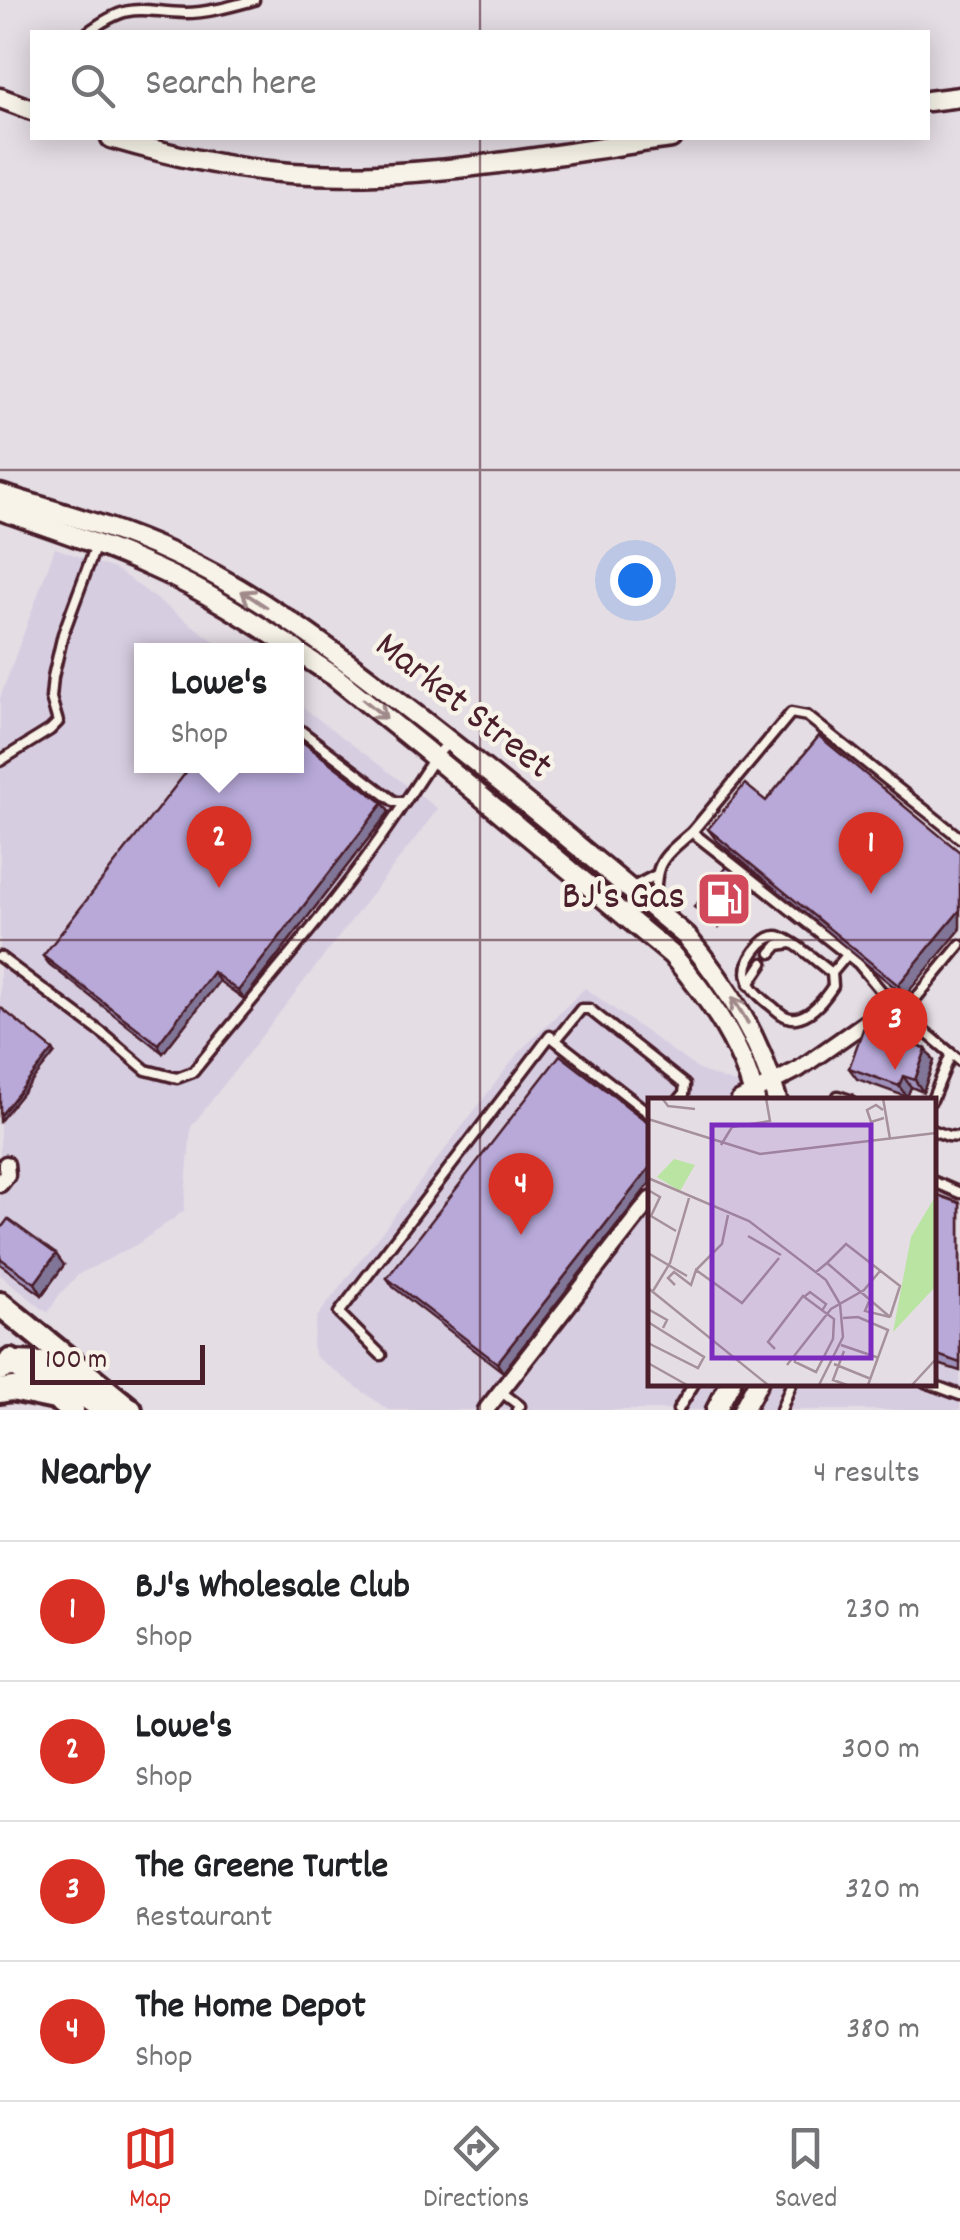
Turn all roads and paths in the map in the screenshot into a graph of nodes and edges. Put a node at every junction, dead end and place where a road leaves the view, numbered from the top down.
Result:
1 (254, 0) edge
2 (91, 30) edge
3 (960, 97) edge
4 (0, 98) edge
5 (930, 102) edge
6 (30, 109) edge
7 (119, 140) edge
8 (656, 140) edge
9 (0, 494) edge
10 (0, 510) edge
11 (96, 544) junction
12 (285, 643) edge
13 (304, 656) edge
14 (304, 733) edge
15 (450, 742) junction
16 (434, 758) junction
17 (0, 760) edge
18 (405, 802) junction
19 (692, 832) junction
20 (960, 838) edge
21 (656, 875) junction
22 (629, 888) junction
23 (655, 910) junction
24 (791, 943) junction
25 (960, 945) edge
26 (771, 953) dead end
27 (847, 954) junction
28 (0, 957) edge
29 (763, 962) dead end
30 (832, 972) junction
31 (749, 984) junction
32 (892, 1004) junction
33 (556, 1040) junction
34 (951, 1054) junction
35 (960, 1062) edge
36 (774, 1091) edge
37 (838, 1096) dead end
38 (749, 1097) edge
39 (681, 1098) edge
40 (844, 1098) edge
41 (933, 1098) edge
42 (648, 1112) edge
43 (935, 1131) edge
44 (960, 1137) edge
45 (6, 1164) dead end
46 (935, 1182) edge
47 (0, 1184) edge
48 (960, 1193) edge
49 (648, 1203) edge
50 (0, 1304) edge
51 (382, 1356) dead end
52 (4, 1362) edge
53 (693, 1385) edge
54 (729, 1385) edge
55 (756, 1385) edge
56 (791, 1385) edge
57 (934, 1385) edge
58 (0, 1391) edge
59 (500, 1391) junction
60 (960, 1395) edge
61 (66, 1404) edge
62 (105, 1410) edge
63 (130, 1410) edge
64 (486, 1410) edge
65 (517, 1410) edge
66 (678, 1410) edge
67 (716, 1410) edge
68 (743, 1410) edge
69 (781, 1410) edge

1 - 2 lane
3 - 5 street
4 - 6 street
7 - 8 street
15 -> 9 street, Market Street
10 - 11 street, Market Street
11 - 12 street, Market Street
11 - 17 lane
13 -> 16 street, Market Street
14 - 18 lane
15 - 16 lane
15 - 22 street, Market Street
16 - 18 lane
16 - 38 street, Market Street
18 - 28 lane
19 - 20 lane
19 - 21 lane
19 - 27 lane
21 - 22 lane
21 - 23 lane
22 - 23 street, Market Street
36 -> 23 street, Market Street
24 - 26 lane
24 - 30 lane
24 - 31 lane
25 - 32 lane
27 - 30 lane
27 - 32 lane
29 - 31 lane
30 - 31 lane
32 - 34 lane
32 - 36 street
33 - 39 lane
33 - 42 lane
33 - 51 lane
34 - 35 lane
34 - 41 lane
36 - 38 street
37 - 40 lane
43 - 44 lane
45 - 47 street
46 - 48 lane
49 - 59 street
50 - 63 highway
52 - 61 highway
52 - 62 highway
53 - 66 lane
54 - 67 street
55 - 68 street
56 - 69 lane
57 - 60 lane
58 - 61 highway
59 - 64 street
59 - 65 lane

